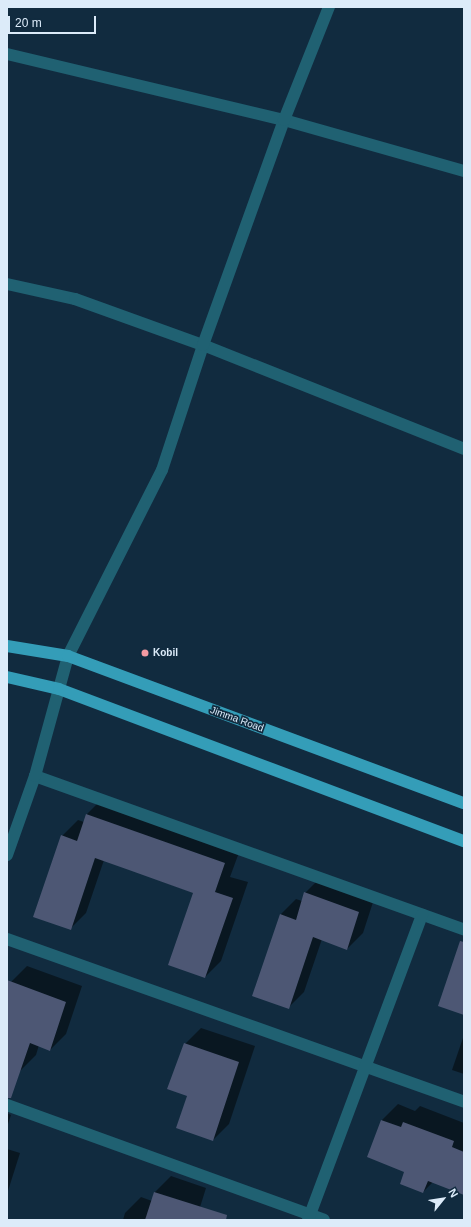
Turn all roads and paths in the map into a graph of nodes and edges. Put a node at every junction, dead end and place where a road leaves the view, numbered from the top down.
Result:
1 (329, 7) edge
2 (7, 54) edge
3 (284, 120) junction
4 (464, 171) edge
5 (7, 284) edge
6 (203, 345) junction
7 (464, 449) edge
8 (7, 646) edge
9 (68, 656) junction
10 (7, 677) edge
11 (59, 689) junction
12 (35, 776) junction
13 (464, 803) edge
14 (464, 842) edge
15 (7, 854) edge
16 (422, 915) junction
17 (464, 930) edge
18 (7, 939) edge
19 (366, 1066) junction
20 (464, 1102) edge
21 (7, 1105) edge
22 (309, 1218) edge
23 (324, 1220) edge

1 - 3 street
2 - 3 street
3 - 4 street
3 - 6 street
5 - 6 street
6 - 7 street
6 - 9 street
8 - 9 highway, Jimma Road
9 - 11 street
9 - 13 highway, Jimma Road
10 - 11 highway
11 - 12 street
11 - 14 highway
12 - 15 street
12 - 16 street
16 - 17 street
16 - 19 street
18 - 19 street
19 - 20 street
19 - 22 street
21 - 22 street
22 - 23 street

